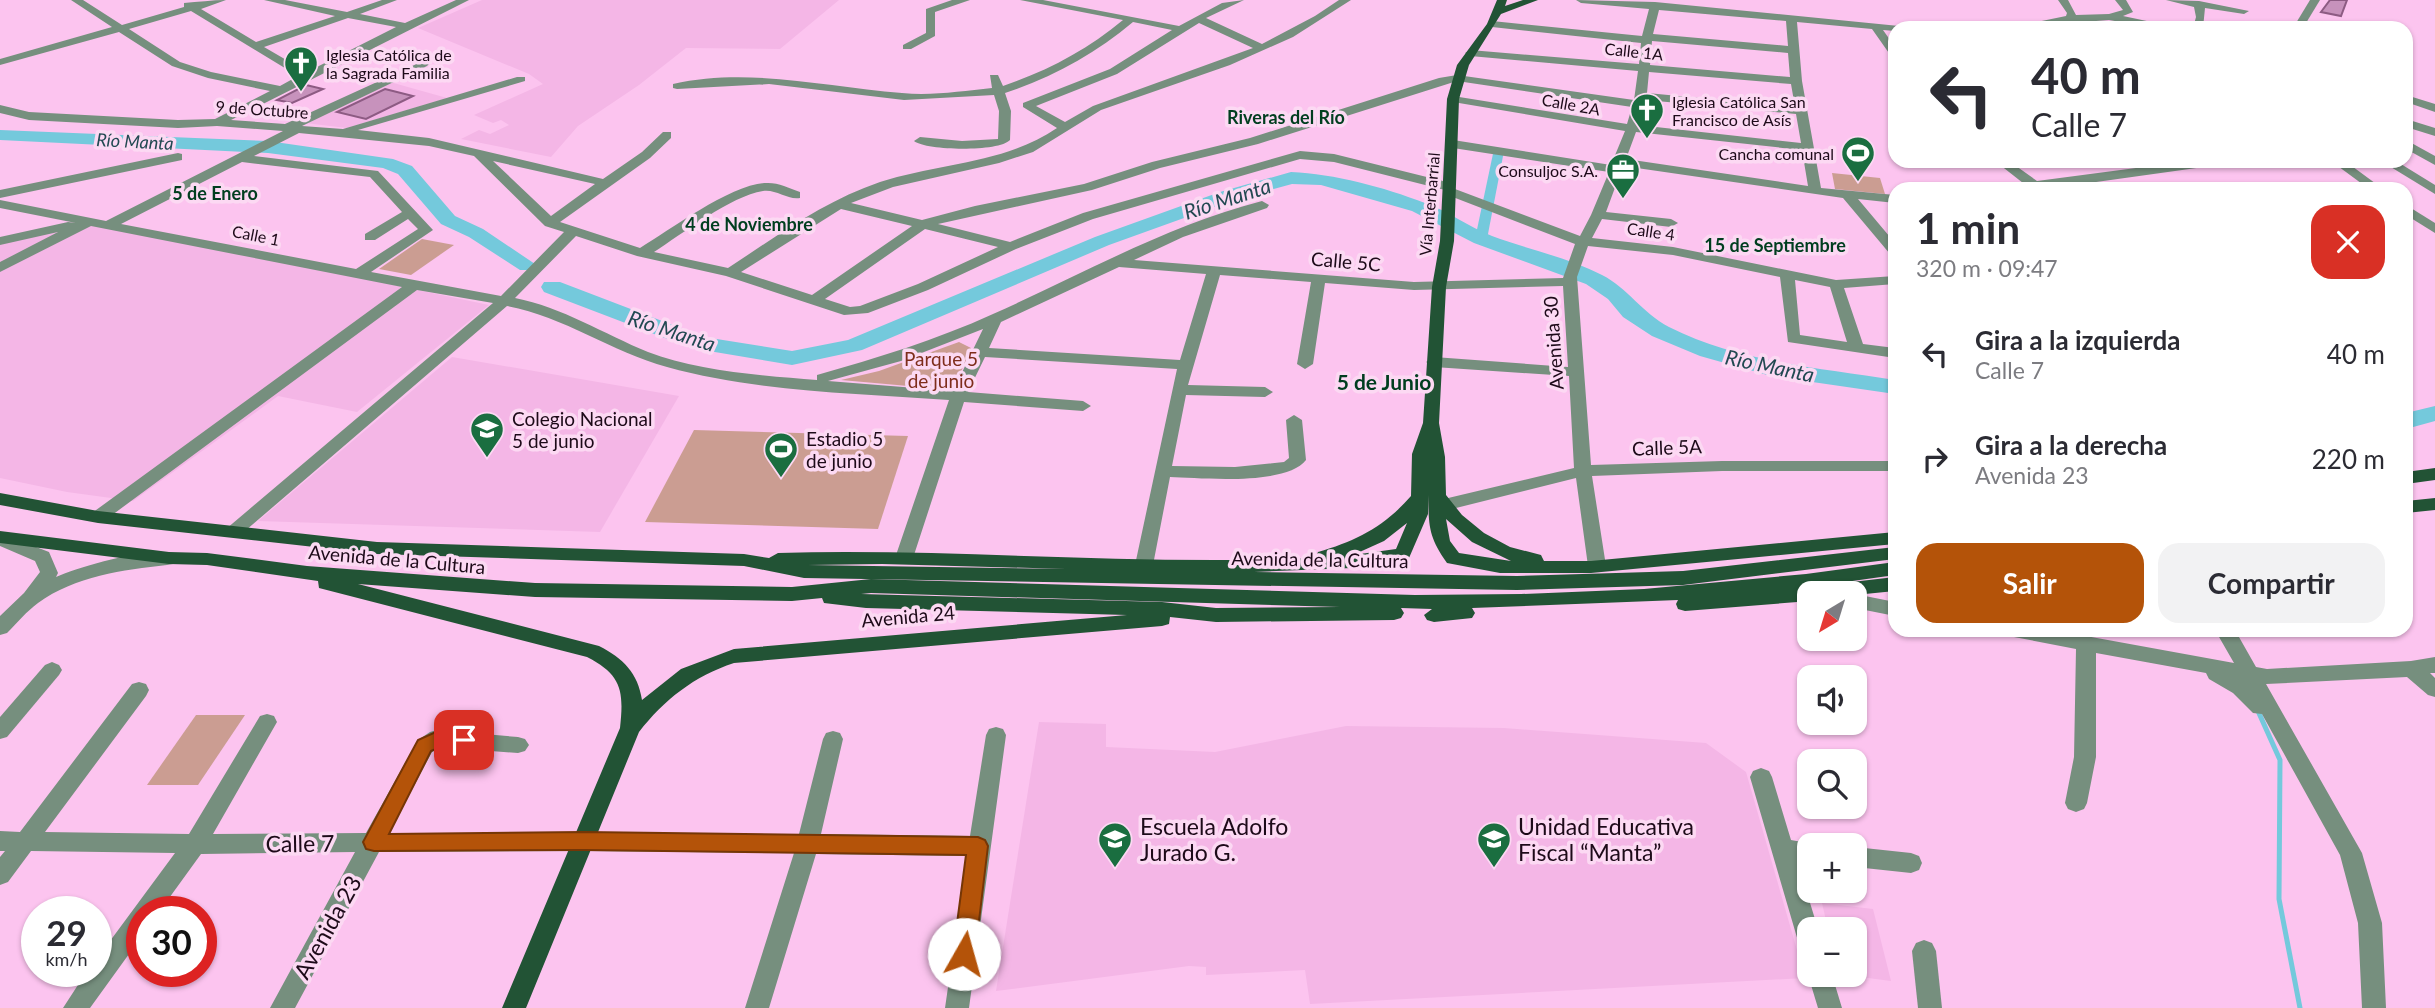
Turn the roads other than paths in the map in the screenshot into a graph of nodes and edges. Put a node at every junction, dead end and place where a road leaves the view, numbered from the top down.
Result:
1 (76, 0) edge
2 (180, 0) edge
3 (220, 0) edge
4 (270, 0) edge
5 (391, 0) edge
6 (464, 0) edge
7 (965, 0) edge
8 (1025, 0) edge
9 (1239, 0) edge
10 (1346, 0) edge
11 (1533, 0) edge
12 (1581, 0) edge
13 (2063, 0) edge
14 (2120, 0) edge
15 (2171, 0) edge
16 (2224, 0) edge
17 (2315, 0) edge
18 (2199, 4) junction
19 (1501, 5) edge
20 (1655, 5) junction
21 (192, 8) junction
22 (2245, 8) edge
23 (2128, 12) junction
24 (349, 16) junction
25 (2109, 17) junction
26 (1131, 18) junction
27 (1197, 18) junction
28 (2070, 18) junction
29 (1791, 19) junction
30 (2053, 21) edge
31 (2135, 21) edge
32 (2141, 21) edge
33 (2201, 21) edge
34 (2302, 21) edge
35 (1492, 24) junction
36 (406, 26) junction
37 (1875, 26) junction
38 (1888, 27) edge
39 (118, 29) junction
40 (1179, 29) junction
41 (1647, 39) junction
42 (1888, 44) edge
43 (255, 46) junction
44 (907, 47) dead end
45 (1262, 48) junction
46 (1793, 50) junction
47 (1470, 53) junction
48 (0, 62) edge
49 (423, 64) dead end
50 (1644, 67) junction
51 (304, 76) junction
52 (994, 77) dead end
53 (1457, 78) junction
54 (521, 79) dead end
55 (1796, 81) junction
56 (677, 86) dead end
57 (279, 89) junction
58 (999, 91) junction
59 (1453, 99) junction
60 (1640, 100) junction
61 (2413, 100) edge
62 (1027, 105) junction
63 (2435, 108) edge
64 (0, 109) edge
65 (1005, 111) junction
66 (1801, 111) junction
67 (217, 122) junction
68 (2413, 125) edge
69 (1064, 127) junction
70 (1631, 130) junction
71 (288, 132) junction
72 (339, 132) junction
73 (2435, 133) edge
74 (667, 135) dead end
75 (2413, 138) edge
76 (920, 141) dead end
77 (1453, 144) junction
78 (1809, 147) junction
79 (2413, 148) edge
80 (479, 154) junction
81 (245, 156) junction
82 (178, 158) dead end
83 (2435, 161) edge
84 (1618, 165) junction
85 (2011, 168) edge
86 (2156, 168) edge
87 (2347, 168) edge
88 (2398, 168) edge
89 (2030, 182) edge
90 (2068, 182) edge
91 (2368, 182) edge
92 (605, 183) junction
93 (2435, 190) edge
94 (1450, 191) junction
95 (1815, 191) junction
96 (0, 194) edge
97 (1847, 194) junction
98 (795, 195) dead end
99 (1888, 198) edge
100 (0, 204) edge
101 (838, 204) junction
102 (1262, 205) dead end
103 (409, 213) junction
104 (2413, 214) edge
105 (1598, 215) junction
106 (92, 220) junction
107 (550, 223) junction
108 (1671, 223) dead end
109 (110, 224) junction
110 (924, 224) junction
111 (2435, 229) edge
112 (573, 231) junction
113 (0, 241) edge
114 (1888, 243) edge
115 (405, 244) junction
116 (1582, 245) junction
117 (1011, 246) junction
118 (642, 253) junction
119 (1119, 263) junction
120 (0, 268) edge
121 (1215, 269) junction
122 (730, 273) junction
123 (359, 274) junction
124 (1787, 275) junction
125 (1319, 278) junction
126 (1570, 279) junction
127 (1888, 280) edge
128 (1836, 284) junction
129 (414, 285) junction
130 (1440, 287) junction
131 (510, 295) junction
132 (814, 300) junction
133 (995, 319) junction
134 (1857, 348) junction
135 (979, 352) junction
136 (1888, 352) edge
137 (1434, 362) junction
138 (1305, 364) dead end
139 (1185, 365) junction
140 (1577, 373) junction
141 (800, 382) junction
142 (1179, 390) junction
143 (1265, 393) dead end
144 (958, 397) junction
145 (1083, 406) dead end
146 (1294, 420) dead end
147 (1888, 466) edge
148 (1163, 471) junction
149 (1583, 471) junction
150 (2435, 474) edge
151 (2413, 477) edge
152 (0, 499) edge
153 (1433, 499) junction
154 (2435, 504) edge
155 (2413, 506) edge
156 (98, 517) junction
157 (232, 533) junction
158 (0, 538) edge
159 (1888, 539) edge
160 (1403, 554) junction
161 (1888, 554) edge
162 (169, 558) junction
163 (904, 558) junction
164 (1453, 558) junction
165 (744, 560) junction
166 (1144, 565) junction
167 (1288, 566) junction
168 (1594, 567) junction
169 (1888, 570) edge
170 (307, 573) junction
171 (872, 579) junction
172 (1888, 585) edge
173 (1867, 587) edge
174 (792, 594) junction
175 (1797, 595) edge
176 (31, 598) junction
177 (1867, 603) edge
178 (1888, 608) edge
179 (1426, 614) junction
180 (1216, 615) junction
181 (0, 628) edge
182 (2053, 637) edge
183 (2229, 637) edge
184 (2116, 639) edge
185 (2086, 643) junction
186 (2169, 659) junction
187 (2435, 665) edge
188 (2410, 669) junction
189 (52, 670) dead end
190 (2249, 674) junction
191 (2435, 689) edge
192 (139, 690) dead end
193 (267, 722) dead end
194 (630, 728) junction
195 (0, 731) edge
196 (996, 735) dead end
197 (2285, 738) junction
198 (833, 739) dead end
199 (518, 744) dead end
200 (1760, 777) dead end
201 (2076, 803) dead end
202 (0, 841) edge
203 (584, 841) junction
204 (374, 842) junction
205 (25, 843) junction
206 (808, 843) junction
207 (195, 844) junction
208 (978, 846) junction
209 (1782, 849) junction
210 (1797, 851) edge
211 (1867, 858) edge
212 (1911, 863) dead end
213 (0, 875) edge
214 (157, 896) edge
215 (1803, 917) edge
216 (126, 938) edge
217 (1924, 951) dead end
218 (1824, 987) edge
219 (75, 1008) edge
220 (282, 1008) edge
221 (514, 1008) edge
222 (757, 1008) edge
223 (957, 1008) edge
224 (1830, 1008) edge
225 (1930, 1008) edge
226 (2374, 1008) edge

1 - 39 street
2 - 21 street
3 - 21 street
4 - 24 street
5 - 24 street
6 - 36 street
7 - 44 street
8 - 26 street
9 - 27 street
10 - 45 street
11 - 19 main road
12 - 20 street
13 - 28 street
14 - 23 street
15 - 18 street
16 - 22 street
17 - 34 street
18 - 22 street
18 - 33 street
19 - 35 main road, Vía Interbarrial
20 - 29 street
20 - 41 street, Avenida 30
21 - 39 street
21 - 43 street
23 - 25 street
23 - 32 street
24 - 36 street
24 - 43 street
25 - 28 street
25 - 31 street
26 - 40 street
26 - 58 street
27 - 40 street
27 - 45 street
28 - 30 street
29 - 37 street
29 - 46 street
35 - 41 street
35 - 47 main road, Vía Interbarrial
36 - 51 street
37 - 38 street
37 - 42 street
39 - 48 street
39 - 57 street
40 - 62 street
41 - 46 street
41 - 50 street, Avenida 30
43 - 51 street
45 - 69 street
46 - 55 street
47 - 50 street, Calle 1A
47 - 53 main road, Vía Interbarrial
49 - 71 street
50 - 55 street, Calle 1A
50 - 60 street, Avenida 30
51 - 57 street
52 - 58 street
53 - 59 main road, Vía Interbarrial
53 - 60 street
53 - 110 street
54 - 72 street
55 - 66 street
56 - 58 street
57 - 67 street
58 - 65 street
59 - 70 street, Calle 2A
59 - 77 main road, Vía Interbarrial
60 - 66 street
60 - 70 street, Avenida 30
61 - 63 street
62 - 65 street
62 - 69 street
64 - 67 street, 9 de Octubre
65 - 76 street
66 - 78 street
67 - 71 street, 9 de Octubre
68 - 73 street
69 - 101 street
70 - 78 street, Calle 2A
70 - 84 street, Avenida 30
71 - 72 street, 9 de Octubre
71 - 81 street
72 - 80 street, 9 de Octubre
73 - 75 street
74 - 92 street
77 - 84 street
77 - 94 main road, Vía Interbarrial
78 - 95 street
79 - 83 street
80 - 92 street, 9 de Octubre
80 - 107 street
81 - 103 street
81 - 109 street
82 - 96 street
84 - 95 street
84 - 105 street, Avenida 30
85 - 89 street
86 - 90 street
87 - 91 street
88 - 93 street
92 - 107 street
94 - 116 street, Calle 4
94 - 117 street, Calle 4
94 - 130 main road, Vía Interbarrial
95 - 97 street
97 - 99 street
97 - 114 street
98 - 118 street
100 - 106 street, Calle 1
101 - 110 street
101 - 122 street
102 - 119 street
103 - 115 street
103 - 115 street
104 - 111 street
105 - 108 street
105 - 116 street, Avenida 30
106 - 109 street, Calle 1
106 - 113 street
106 - 120 street
107 - 112 street, Calle 4
109 - 123 street, Calle 1
110 - 117 street
110 - 132 street
112 - 118 street, Calle 4
112 - 131 street
115 - 123 street
116 - 124 street, Calle 4
116 - 126 street, Avenida 30
117 - 132 street, Calle 4
118 - 122 street, Calle 4
119 - 121 street, Calle 5C
119 - 133 street
121 - 125 street, Calle 5C
121 - 139 street
122 - 132 street, Calle 4
123 - 129 street, Calle 1
124 - 128 street, Calle 4
124 - 134 street
125 - 130 street, Calle 5C
125 - 138 street
126 - 130 street, Calle 5C
126 - 140 street, Avenida 30
127 - 128 street, Calle 4
128 - 134 street
129 - 131 street, Calle 1
129 - 156 street
130 - 137 main road, Vía Interbarrial
131 - 141 street, Calle 1
131 - 157 street
133 - 135 street
133 - 141 street
134 - 136 street
135 - 139 street
135 - 144 street
137 - 140 street
137 - 153 main road, Vía Interbarrial
139 - 142 street
140 - 149 street, Avenida 30
141 - 144 street
142 - 143 street
142 - 148 street
144 - 145 street
144 - 163 street
146 - 148 street
147 - 149 street, Calle 5A
148 - 166 street
149 - 153 street, Calle 5A
149 - 168 street, Avenida 30
150 - 151 main road
152 - 156 main road, Avenida de la Cultura
153 - 160 main road, Vía Interbarrial
153 - 164 main road, Vía Interbarrial
153 - 167 main road
153 - 168 main road
154 - 155 main road
156 - 157 main road, Avenida de la Cultura
157 - 165 main road, Avenida de la Cultura
158 - 162 main road, Avenida de la Cultura
158 - 176 street
159 - 168 main road
160 - 164 main road
160 - 167 main road, Avenida de la Cultura
160 - 179 main road
161 - 171 main road, Avenida de la Cultura
162 - 170 main road, Avenida de la Cultura
162 - 176 street
163 - 165 main road, Avenida de la Cultura
163 - 166 main road, Avenida de la Cultura
164 - 168 main road
164 - 179 main road
165 - 171 main road, Avenida de la Cultura
166 - 167 main road, Avenida de la Cultura
169 - 171 main road, Avenida de la Cultura
170 - 174 main road, Avenida de la Cultura
170 - 194 main road, Avenida 24
171 - 174 main road, Avenida de la Cultura
172 - 173 main road
174 - 180 main road, Avenida de la Cultura
175 - 179 main road, Avenida de la Cultura
176 - 181 street
177 - 178 street
179 - 180 main road, Avenida de la Cultura
180 - 194 main road, Avenida 24
182 - 185 street
183 - 190 street
184 - 185 street
184 - 186 street
185 - 201 street
186 - 190 street
186 - 197 street
187 - 188 street
188 - 190 street
188 - 191 street
189 - 195 street
190 - 197 street
192 - 205 street
193 - 207 street
194 - 203 main road, Avenida 24
196 - 208 street
197 - 226 street
198 - 206 street
199 - 204 street, Avenida 23
200 - 209 street
202 - 205 street, Calle 7
203 - 204 street, Calle 7
203 - 206 street, Calle 7
203 - 221 main road, Avenida 24
204 - 207 street, Calle 7
204 - 220 street, Avenida 23
205 - 207 street, Calle 7
205 - 213 street
206 - 208 street, Calle 7
206 - 222 street
207 - 214 street
208 - 223 street
209 - 210 street
209 - 215 street
211 - 212 street
216 - 219 street
217 - 225 street
218 - 224 street

